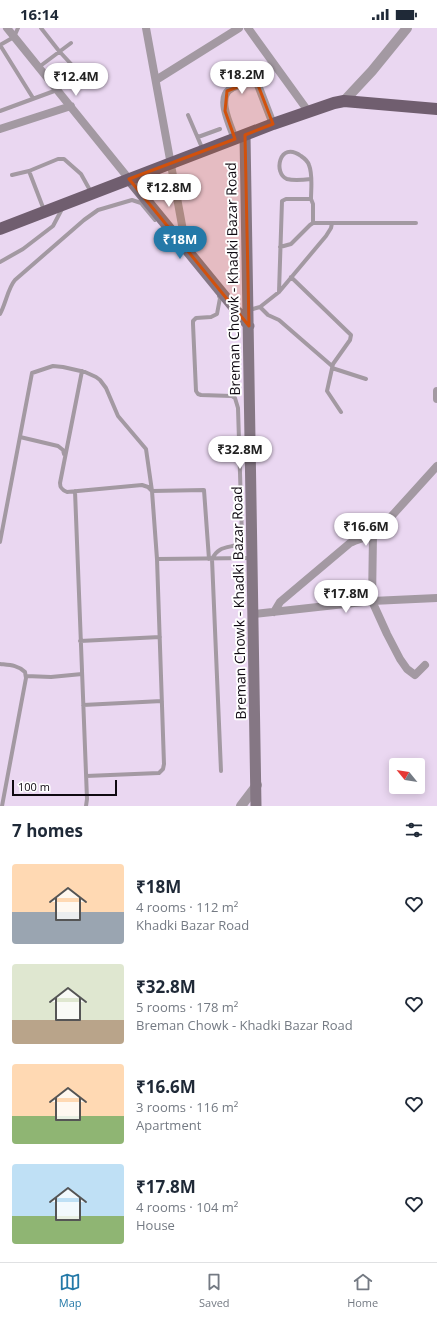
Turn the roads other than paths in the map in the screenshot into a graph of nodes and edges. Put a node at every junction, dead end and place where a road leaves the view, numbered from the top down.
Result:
1 (7, 28) edge
2 (18, 28) edge
3 (40, 28) edge
4 (146, 28) edge
5 (239, 28) edge
6 (248, 28) edge
7 (407, 28) edge
8 (14, 37) junction
9 (71, 42) dead end
10 (0, 45) edge
11 (59, 51) junction
12 (39, 67) junction
13 (85, 79) dead end
14 (156, 80) junction
15 (57, 89) junction
16 (33, 98) junction
17 (344, 101) junction
18 (71, 106) junction
19 (437, 109) edge
20 (0, 110) edge
21 (308, 111) junction
22 (188, 116) dead end
23 (273, 124) junction
24 (0, 129) edge
25 (220, 129) dead end
26 (198, 137) junction
27 (240, 137) junction
28 (203, 151) junction
29 (171, 163) junction
30 (28, 171) junction
31 (12, 175) dead end
32 (129, 179) junction
33 (311, 179) junction
34 (92, 193) junction
35 (311, 199) junction
36 (65, 204) junction
37 (45, 212) junction
38 (157, 222) dead end
39 (313, 223) junction
40 (332, 223) junction
41 (416, 223) dead end
42 (0, 229) edge
43 (167, 234) dead end
44 (280, 247) junction
45 (187, 250) junction
46 (0, 262) edge
47 (291, 277) junction
48 (279, 292) junction
49 (260, 307) junction
50 (248, 311) junction
51 (0, 314) edge
52 (249, 326) junction
53 (332, 367) junction
54 (82, 372) junction
55 (366, 379) dead end
56 (437, 391) edge
57 (437, 398) edge
58 (340, 412) dead end
59 (20, 437) junction
60 (64, 457) junction
61 (437, 466) edge
62 (75, 491) junction
63 (152, 491) junction
64 (373, 535) junction
65 (0, 542) edge
66 (253, 558) junction
67 (211, 559) junction
68 (158, 560) junction
69 (291, 592) junction
70 (437, 598) edge
71 (372, 601) junction
72 (296, 610) junction
73 (274, 612) junction
74 (254, 614) junction
75 (160, 637) junction
76 (80, 641) junction
77 (0, 664) edge
78 (425, 665) dead end
79 (82, 674) junction
80 (26, 676) junction
81 (162, 702) junction
82 (83, 705) junction
83 (221, 771) dead end
84 (86, 776) junction
85 (257, 785) junction
86 (2, 806) edge
87 (86, 806) edge
88 (241, 806) edge
89 (256, 806) edge

1 - 8 street
2 - 8 lane
3 - 11 lane
4 - 14 street
5 - 14 street
6 - 21 street
7 - 17 street
8 - 10 lane
8 - 12 street
9 - 11 lane
10 - 16 lane
11 - 12 lane
11 - 13 lane
12 - 15 street
14 - 29 street
15 - 16 lane
15 - 18 street
16 - 20 lane
17 - 19 main road
17 - 21 main road
18 - 24 street
18 - 32 street
21 - 23 main road
22 - 26 lane
23 - 27 main road
23 - 27 street
25 - 26 lane
26 - 28 lane
27 - 28 main road
27 - 50 main road, Breman Chowk - Khadki Bazar Road
28 - 29 main road
29 - 32 main road
29 - 45 street
30 - 31 lane
30 - 34 lane
30 - 37 lane
32 - 34 main road
32 - 45 main road
33 - 33 lane
33 - 35 lane
34 - 36 main road
35 - 39 lane
35 - 44 lane
36 - 37 main road
36 - 46 lane
37 - 42 main road
38 - 51 lane
39 - 40 lane
39 - 44 lane
40 - 41 lane
40 - 47 lane
43 - 67 lane
44 - 48 lane
45 - 52 main road
47 - 48 lane
47 - 53 lane
48 - 49 lane
49 - 50 lane
49 - 53 lane
50 - 52 main road, Breman Chowk - Khadki Bazar Road
52 - 66 main road, Breman Chowk - Khadki Bazar Road
53 - 55 lane
53 - 58 lane
54 - 59 lane
54 - 60 lane
54 - 63 lane
56 - 57 street
59 - 60 lane
59 - 65 lane
60 - 62 lane
61 - 64 street
62 - 63 lane
62 - 76 lane
63 - 67 lane
63 - 68 lane
64 - 69 street
64 - 71 street
66 - 67 lane
66 - 74 main road, Breman Chowk - Khadki Bazar Road
67 - 68 lane
67 - 83 lane
68 - 75 lane
69 - 72 street
69 - 73 street
70 - 71 street
71 - 72 street
71 - 78 street
72 - 73 street
73 - 74 street
74 - 85 main road, Breman Chowk - Khadki Bazar Road
75 - 76 lane
75 - 81 lane
76 - 79 lane
77 - 80 lane
79 - 80 lane
79 - 82 lane
80 - 86 lane
81 - 82 lane
81 - 84 lane
82 - 84 lane
84 - 87 lane
85 - 88 street
85 - 89 main road, Breman Chowk - Khadki Bazar Road

